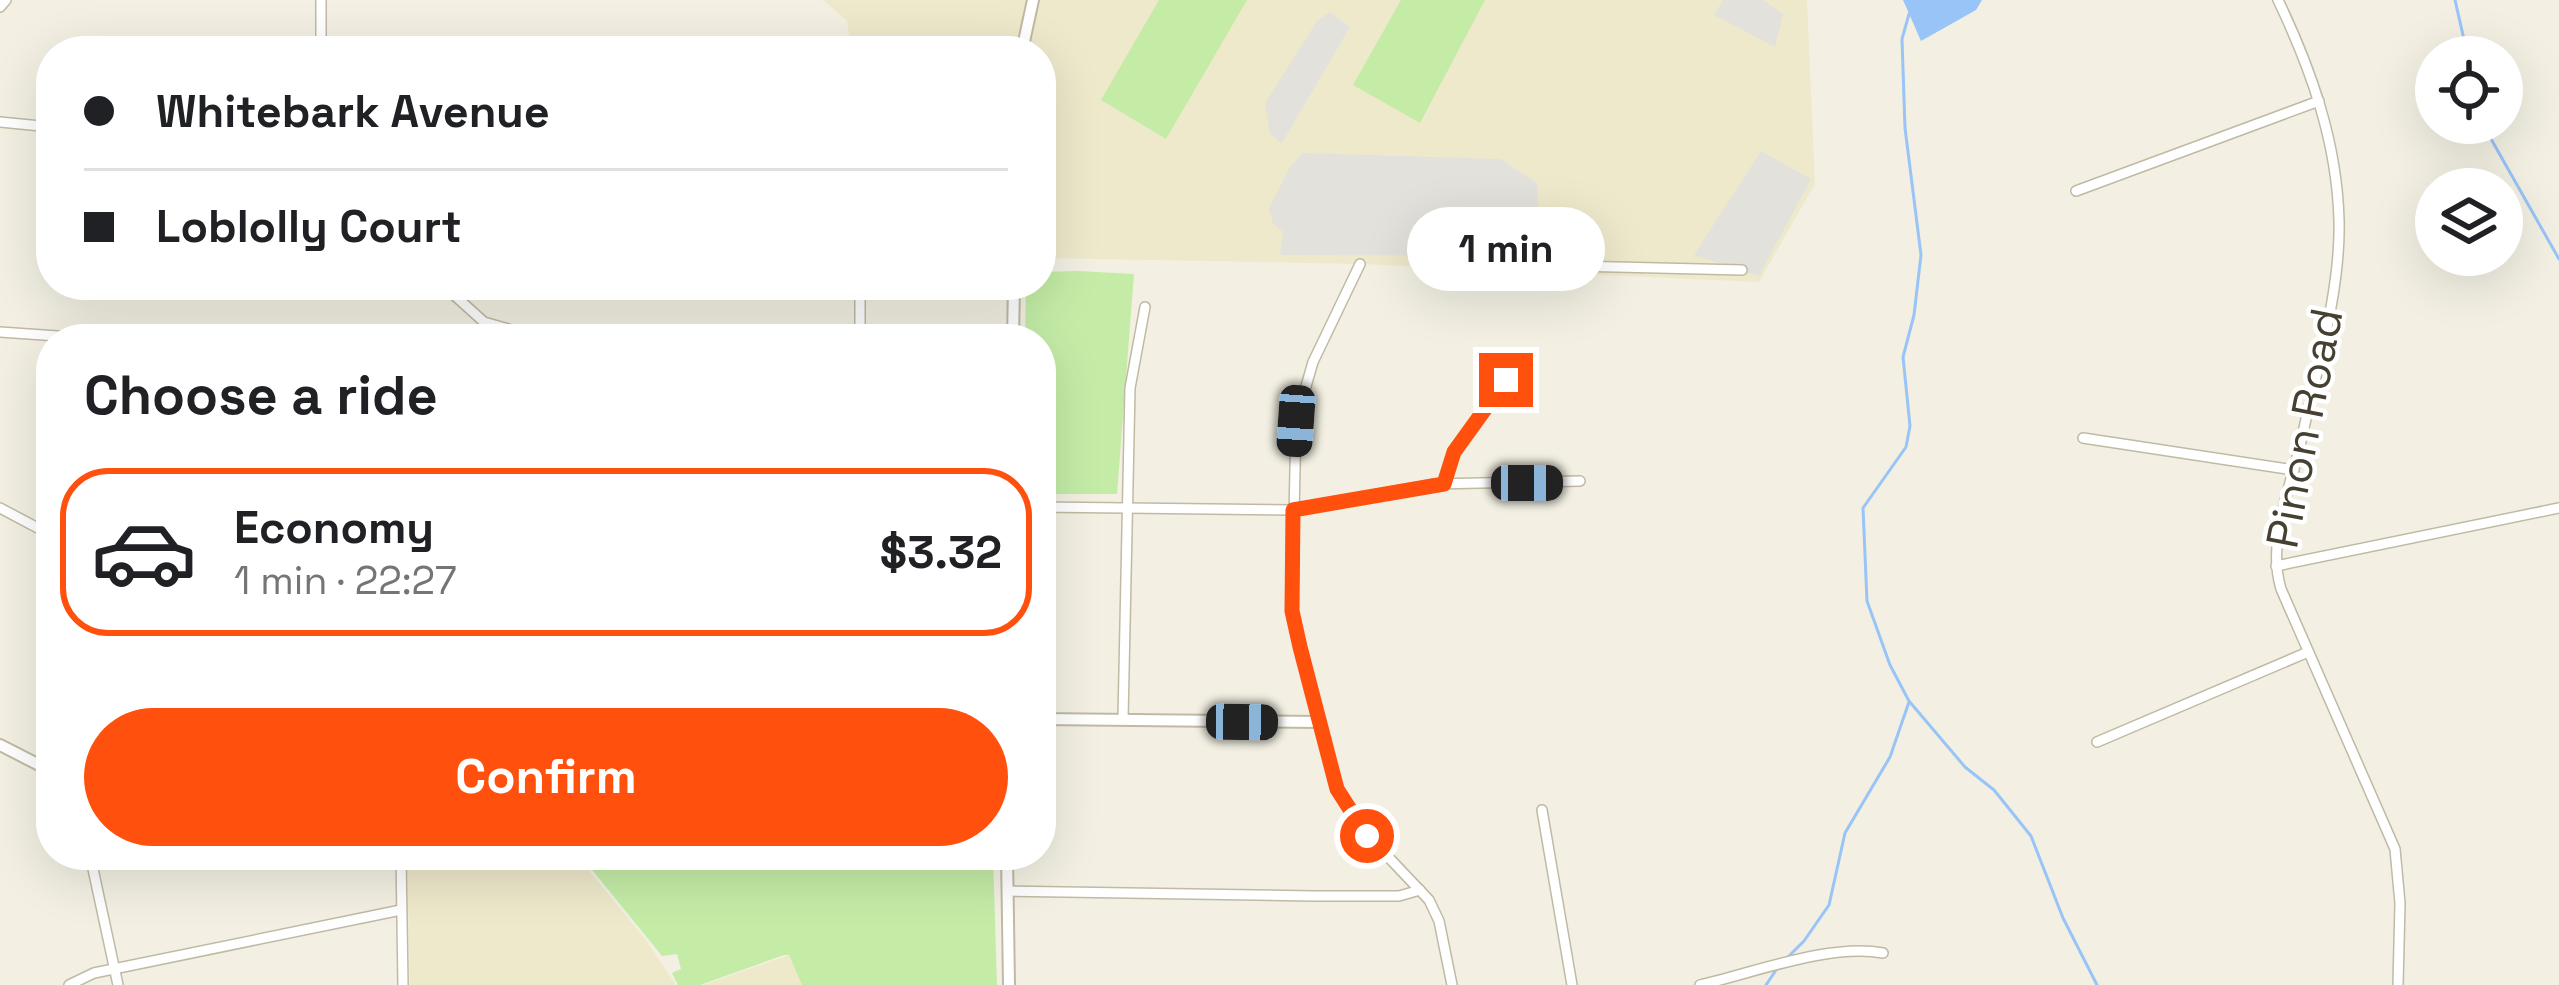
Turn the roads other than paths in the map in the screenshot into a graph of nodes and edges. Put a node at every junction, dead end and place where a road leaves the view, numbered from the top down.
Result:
1 (6, 0) edge
2 (321, 0) edge
3 (1033, 0) edge
4 (2278, 0) edge
5 (0, 8) edge
6 (321, 36) edge
7 (1025, 36) edge
8 (2319, 101) junction
9 (0, 122) edge
10 (36, 126) edge
11 (2076, 191) dead end
12 (1360, 263) dead end
13 (1574, 266) dead end
14 (1742, 270) dead end
15 (459, 300) edge
16 (1145, 307) dead end
17 (491, 324) edge
18 (0, 332) edge
19 (36, 334) edge
20 (1506, 380) dead end
21 (2084, 438) dead end
22 (2294, 470) junction
23 (1580, 481) dead end
24 (1444, 484) junction
25 (1056, 507) edge
26 (0, 508) edge
27 (2559, 508) edge
28 (1127, 509) junction
29 (1293, 510) junction
30 (36, 527) edge
31 (2276, 566) junction
32 (2308, 652) junction
33 (1123, 718) junction
34 (1056, 719) edge
35 (1319, 722) junction
36 (2097, 742) dead end
37 (0, 746) edge
38 (36, 764) edge
39 (1542, 810) dead end
40 (93, 870) edge
41 (400, 870) edge
42 (1007, 870) edge
43 (1420, 890) junction
44 (1008, 891) junction
45 (401, 910) junction
46 (1883, 953) dead end
47 (115, 970) junction
48 (69, 985) edge
49 (118, 985) edge
50 (403, 985) edge
51 (1010, 985) edge
52 (1452, 985) edge
53 (1572, 985) edge
54 (1700, 985) edge
55 (2398, 985) edge

1 - 5 street
2 - 6 street
3 - 7 street
4 - 8 street, Pinon Road
8 - 11 street
8 - 22 street, Pinon Road
9 - 10 street
12 - 29 street
13 - 14 street
15 - 17 street
16 - 28 street
18 - 19 street
20 - 24 street
21 - 22 street
22 - 31 street, Pinon Road
23 - 24 street
24 - 29 street
25 - 28 street
26 - 30 street
27 - 31 street
28 - 29 street
28 - 33 street
29 - 35 street
31 - 32 street, Pinon Road
32 - 36 street
32 - 55 street, Pinon Road
33 - 34 street
33 - 35 street
35 - 43 street
37 - 38 street
39 - 53 street
40 - 47 street
41 - 45 street
42 - 44 street
43 - 44 street
43 - 52 street
44 - 51 street
45 - 47 street
45 - 50 street
46 - 54 street
47 - 48 street
47 - 49 street

